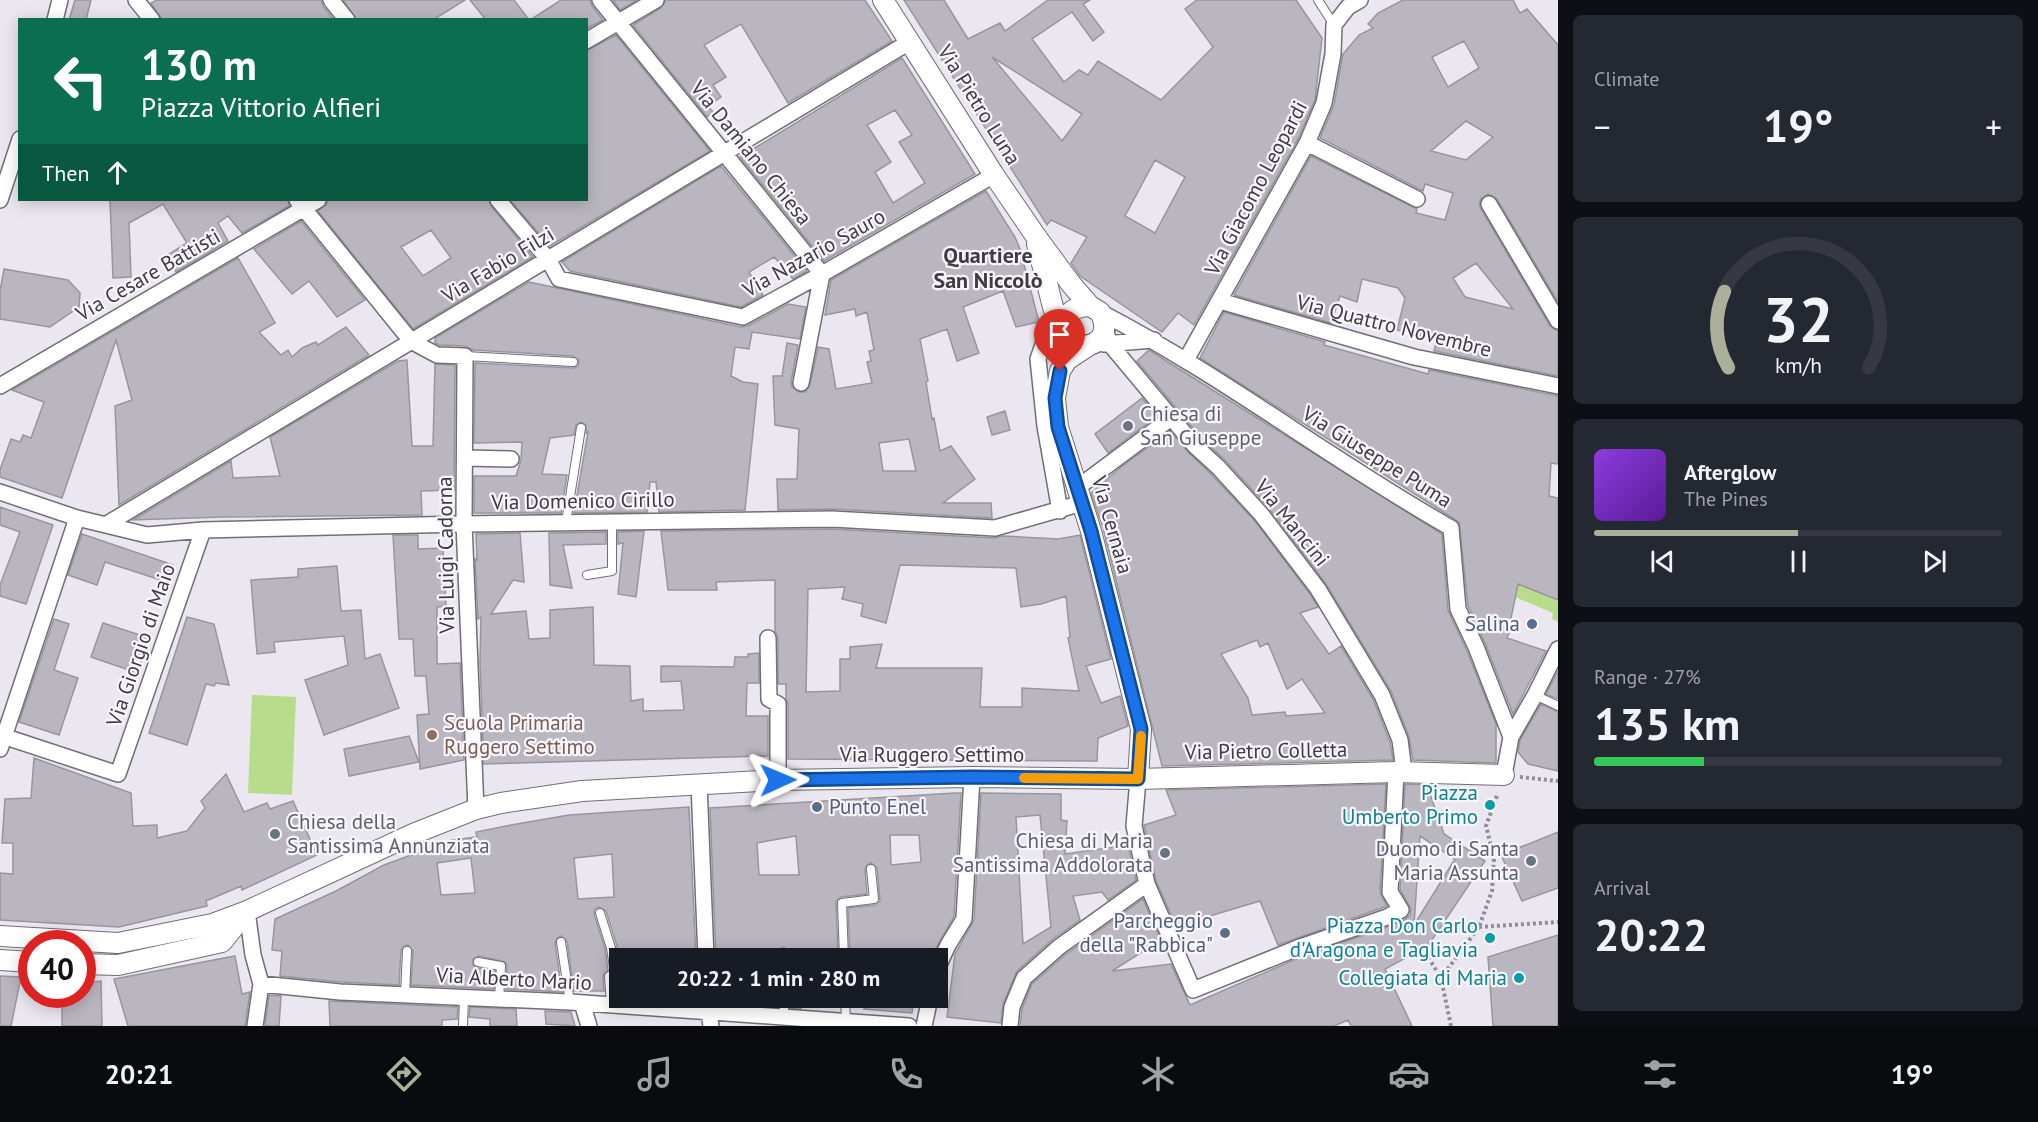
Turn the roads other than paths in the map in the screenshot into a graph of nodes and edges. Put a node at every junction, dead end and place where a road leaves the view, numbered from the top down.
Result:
1 (60, 0) edge
2 (136, 0) edge
3 (331, 0) edge
4 (600, 0) edge
5 (656, 0) edge
6 (883, 0) edge
7 (1318, 0) edge
8 (1360, 0) edge
9 (56, 18) edge
10 (150, 18) edge
11 (345, 18) edge
12 (618, 22) junction
13 (1334, 25) junction
14 (588, 40) edge
15 (911, 41) junction
16 (1307, 143) junction
17 (18, 146) edge
18 (725, 154) junction
19 (994, 175) junction
20 (1417, 199) dead end
21 (0, 200) edge
22 (499, 201) edge
23 (300, 204) edge
24 (1489, 204) dead end
25 (1035, 235) junction
26 (548, 259) junction
27 (822, 274) junction
28 (1220, 301) junction
29 (1081, 318) junction
30 (1558, 321) edge
31 (1154, 340) junction
32 (411, 341) junction
33 (1096, 345) junction
34 (465, 356) junction
35 (1186, 360) junction
36 (573, 362) dead end
37 (801, 382) dead end
38 (0, 386) edge
39 (1558, 386) edge
40 (1171, 418) junction
41 (580, 428) dead end
42 (465, 458) junction
43 (511, 459) dead end
44 (0, 492) edge
45 (1080, 496) junction
46 (1060, 510) junction
47 (77, 518) junction
48 (566, 522) junction
49 (612, 522) junction
50 (107, 524) junction
51 (464, 524) junction
52 (203, 530) junction
53 (587, 575) dead end
54 (768, 638) dead end
55 (1558, 649) edge
56 (1535, 695) junction
57 (1558, 706) edge
58 (1511, 737) junction
59 (2, 740) edge
60 (1396, 772) junction
61 (1504, 775) joint
62 (972, 777) junction
63 (1138, 779) junction
64 (778, 780) junction
65 (699, 784) junction
66 (476, 809) junction
67 (871, 869) dead end
68 (1147, 884) junction
69 (247, 911) junction
70 (600, 913) dead end
71 (0, 936) edge
72 (561, 942) dead end
73 (118, 943) junction
74 (611, 948) edge
75 (706, 948) edge
76 (844, 948) edge
77 (947, 948) edge
78 (407, 951) dead end
79 (0, 960) edge
80 (18, 961) edge
81 (478, 962) dead end
82 (96, 964) edge
83 (118, 965) junction
84 (261, 984) junction
85 (405, 995) junction
86 (464, 998) junction
87 (499, 999) junction
88 (576, 1003) junction
89 (609, 1005) edge
90 (653, 1008) edge
91 (784, 1008) edge
92 (845, 1008) edge
93 (928, 1008) edge
94 (709, 1012) edge
95 (784, 1017) junction
96 (846, 1022) junction
97 (255, 1026) edge
98 (463, 1026) edge
99 (589, 1026) edge
100 (909, 1026) edge
101 (924, 1026) edge
102 (1010, 1026) edge

1 - 9 street
2 - 10 street
3 - 11 street
4 - 12 street, Via Damiano Chiesa
5 - 12 street
6 - 15 street, Via Pietro Luna
7 - 13 lane
8 - 13 street
12 - 14 street
12 - 18 street, Via Damiano Chiesa
13 - 16 street, Via Giacomo Leopardi
15 - 18 street, Via Fabio Filzi
15 - 19 street, Via Pietro Luna
16 - 20 street
16 - 28 street, Via Giacomo Leopardi
17 - 21 street
18 - 26 street, Via Fabio Filzi
18 - 27 street, Via Damiano Chiesa
19 - 25 street, Via Pietro Luna
19 - 27 street, Via Nazario Sauro
22 - 26 street, Via Nazario Sauro
23 - 32 street
23 - 38 street, Via Cesare Battisti
24 - 30 street
25 - 29 street, Via Pietro Luna
25 - 29 street, Via Pietro Luna
26 - 27 street, Via Nazario Sauro
26 - 32 street, Via Fabio Filzi
27 - 37 street
28 - 35 street, Via Giacomo Leopardi
28 - 39 street, Via Quattro Novembre
29 - 31 street, Via Giuseppe Puma
29 - 33 street
29 - 33 street
29 - 46 street, Via Cernaia
31 - 33 street
31 - 35 street, Via Giuseppe Puma
32 - 34 street
32 - 50 street, Via Fabio Filzi
33 - 40 street, Via Mancini
33 - 45 street, Via Cernaia
34 - 36 lane
34 - 42 street, Via Luigi Cadorna
35 - 58 street, Via Giuseppe Puma
40 - 45 street, Via Domenico Cirillo
40 - 60 street, Via Mancini
41 - 48 lane
42 - 43 street
42 - 51 street, Via Luigi Cadorna
44 - 47 street, Via Domenico Cirillo
45 - 46 street, Via Domenico Cirillo
45 - 63 street, Via Cernaia
46 - 49 street, Via Domenico Cirillo
47 - 50 street, Via Domenico Cirillo
47 - 59 street
48 - 49 street, Via Domenico Cirillo
48 - 51 street, Via Domenico Cirillo
49 - 53 lane
50 - 52 street, Via Domenico Cirillo
51 - 52 street, Via Domenico Cirillo
51 - 66 street, Via Luigi Cadorna
52 - 59 street, Via Giorgio di Maio
54 - 64 street
55 - 56 street
56 - 57 lane
56 - 58 street
58 - 61 street
60 - 61 street, Via Pietro Colletta
60 - 63 street, Via Pietro Colletta
60 - 68 street, Via Mancini
62 - 63 street, Via Ruggero Settimo
62 - 64 street, Via Ruggero Settimo
62 - 77 street
63 - 68 street
64 - 65 street, Via Ruggero Settimo
65 - 66 street, Via Ruggero Settimo
65 - 75 street
66 - 69 street, Via Ruggero Settimo
67 - 76 lane
68 - 102 street
69 - 73 street, Via Ruggero Settimo
69 - 83 street
69 - 84 street
70 - 74 lane
71 - 73 street, Via Ruggero Settimo
72 - 88 lane
73 - 83 lane
78 - 85 lane
79 - 80 street
81 - 87 lane
82 - 83 street
84 - 85 street, Via Alberto Mario
84 - 97 street
85 - 86 street, Via Alberto Mario
86 - 87 street, Via Alberto Mario
86 - 98 lane
87 - 88 street, Via Alberto Mario
88 - 89 street, Via Alberto Mario
88 - 99 street
90 - 94 street, Via Alberto Mario
91 - 95 lane
92 - 96 lane
93 - 101 street
94 - 95 street, Via Alberto Mario
95 - 96 street, Via Alberto Mario
96 - 100 street, Via Alberto Mario

